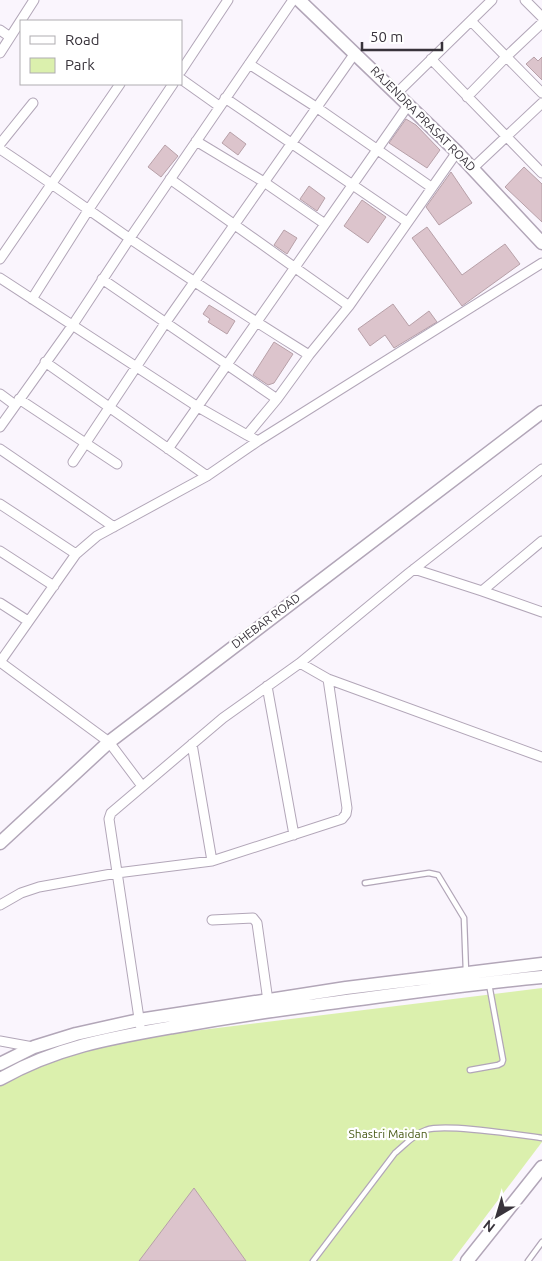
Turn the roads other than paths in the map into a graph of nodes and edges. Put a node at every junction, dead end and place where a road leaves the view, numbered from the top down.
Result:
1 (34, 0) edge
2 (228, 0) edge
3 (293, 0) edge
4 (299, 0) edge
5 (492, 0) edge
6 (525, 0) edge
7 (542, 17) edge
8 (21, 20) edge
9 (471, 21) junction
10 (20, 22) edge
11 (542, 23) edge
12 (0, 30) edge
13 (10, 37) junction
14 (355, 52) junction
15 (0, 53) edge
16 (506, 57) junction
17 (431, 59) junction
18 (249, 64) junction
19 (182, 69) edge
20 (182, 80) edge
21 (119, 85) edge
22 (172, 85) edge
23 (397, 93) junction
24 (542, 93) edge
25 (467, 97) junction
26 (225, 98) junction
27 (33, 102) dead end
28 (542, 103) edge
29 (409, 104) junction
30 (219, 106) junction
31 (316, 107) junction
32 (506, 137) junction
33 (196, 140) junction
34 (292, 142) junction
35 (0, 144) edge
36 (0, 149) edge
37 (377, 149) junction
38 (457, 152) junction
39 (472, 168) junction
40 (542, 173) edge
41 (170, 179) junction
42 (51, 182) junction
43 (264, 182) junction
44 (352, 185) junction
45 (431, 187) junction
46 (88, 209) junction
47 (406, 222) junction
48 (234, 224) junction
49 (325, 224) junction
50 (130, 238) junction
51 (542, 242) edge
52 (0, 259) edge
53 (542, 263) edge
54 (295, 268) junction
55 (0, 278) edge
56 (102, 279) junction
57 (194, 280) junction
58 (32, 299) junction
59 (348, 306) junction
60 (166, 322) junction
61 (257, 323) junction
62 (72, 326) junction
63 (309, 354) junction
64 (45, 362) junction
65 (226, 365) junction
66 (136, 366) junction
67 (0, 394) edge
68 (277, 399) junction
69 (17, 402) junction
70 (198, 407) junction
71 (110, 408) junction
72 (542, 412) edge
73 (0, 426) edge
74 (247, 436) junction
75 (258, 440) junction
76 (86, 443) junction
77 (0, 449) edge
78 (168, 449) junction
79 (73, 462) dead end
80 (117, 464) dead end
81 (541, 473) edge
82 (207, 476) junction
83 (0, 504) edge
84 (114, 527) junction
85 (542, 541) edge
86 (0, 551) edge
87 (76, 554) junction
88 (414, 569) junction
89 (54, 586) junction
90 (482, 591) junction
91 (0, 603) edge
92 (542, 612) edge
93 (28, 621) junction
94 (0, 662) edge
95 (300, 663) junction
96 (328, 680) junction
97 (267, 686) junction
98 (108, 742) junction
99 (192, 744) junction
100 (542, 757) edge
101 (142, 786) junction
102 (294, 835) junction
103 (0, 843) edge
104 (212, 860) junction
105 (117, 874) junction
106 (365, 883) dead end
107 (0, 905) edge
108 (212, 920) dead end
109 (542, 964) edge
110 (466, 973) junction
111 (542, 977) edge
112 (488, 982) junction
113 (268, 1001) junction
114 (140, 1026) junction
115 (3, 1043) edge
116 (34, 1047) junction
117 (0, 1064) edge
118 (470, 1070) dead end
119 (0, 1079) edge
120 (542, 1138) edge
121 (542, 1167) edge
122 (542, 1242) edge
123 (313, 1261) edge
124 (467, 1261) edge
125 (528, 1261) edge

1 - 8 street
2 - 19 street
3 - 18 street
4 - 14 main road, RAJENDRA PRASAT ROAD
5 - 9 street
6 - 7 street
9 - 16 street
9 - 17 street
10 - 13 street
11 - 16 street
12 - 13 street
13 - 15 street
14 - 23 main road, RAJENDRA PRASAT ROAD
14 - 31 street
16 - 24 street
16 - 25 street
17 - 23 street
17 - 25 street
18 - 26 street
18 - 31 street
20 - 30 street
21 - 42 street
22 - 46 street
23 - 29 main road, RAJENDRA PRASAT ROAD
25 - 32 street
26 - 30 street
26 - 34 street
27 - 35 street
28 - 32 street
29 - 37 street
29 - 38 main road, RAJENDRA PRASAT ROAD
30 - 33 street
31 - 34 street
31 - 37 street
32 - 39 street
32 - 40 street
33 - 41 street
33 - 43 street
34 - 43 street
34 - 44 street
36 - 42 street
37 - 44 street
37 - 45 street
38 - 39 main road, RAJENDRA PRASAT ROAD
38 - 45 street
39 - 51 main road, RAJENDRA PRASAT ROAD
41 - 48 street
41 - 50 street
42 - 46 street
42 - 52 street
43 - 48 street
43 - 49 street
44 - 47 street
44 - 49 street
45 - 47 street
46 - 50 street
46 - 58 street
47 - 59 street
48 - 54 street
48 - 57 street
49 - 54 street
50 - 56 street
50 - 57 street
53 - 75 street
54 - 59 street
54 - 61 street
55 - 58 street
56 - 60 street
56 - 62 street
57 - 60 street
57 - 61 street
58 - 62 street
59 - 63 street
60 - 65 street
60 - 66 street
61 - 63 street
61 - 65 street
62 - 64 street
62 - 66 street
63 - 68 street
64 - 69 street
64 - 71 street
65 - 68 street
65 - 70 street
66 - 70 street
66 - 71 street
67 - 69 street
68 - 74 street
69 - 73 street
69 - 76 street
70 - 74 street
70 - 78 street
71 - 76 street
71 - 78 street
72 - 98 main road, DHEBAR ROAD
74 - 75 street
75 - 82 street
76 - 79 street
76 - 80 street
77 - 84 street
78 - 82 street
81 - 88 street
82 - 84 street
83 - 87 street
84 - 87 street
85 - 90 street
86 - 89 street
87 - 89 street
88 - 90 street
88 - 95 street
89 - 93 street
90 - 92 street
91 - 93 street
93 - 94 street
94 - 98 street
95 - 96 street
95 - 97 street
96 - 100 street
96 - 102 street
97 - 99 street
97 - 102 street
98 - 101 street
98 - 103 main road, DHEBAR ROAD
99 - 101 street
99 - 104 street
101 - 105 street
102 - 104 street
104 - 105 street
105 - 107 street
105 - 114 street
106 - 110 lane
108 - 113 street
109 - 110 main road
110 - 113 main road
111 - 112 main road
112 - 114 main road
112 - 118 lane
113 - 114 main road
114 - 116 main road
114 - 119 main road
115 - 116 street
116 - 117 main road
120 - 123 lane
121 - 124 main road
122 - 125 lane

